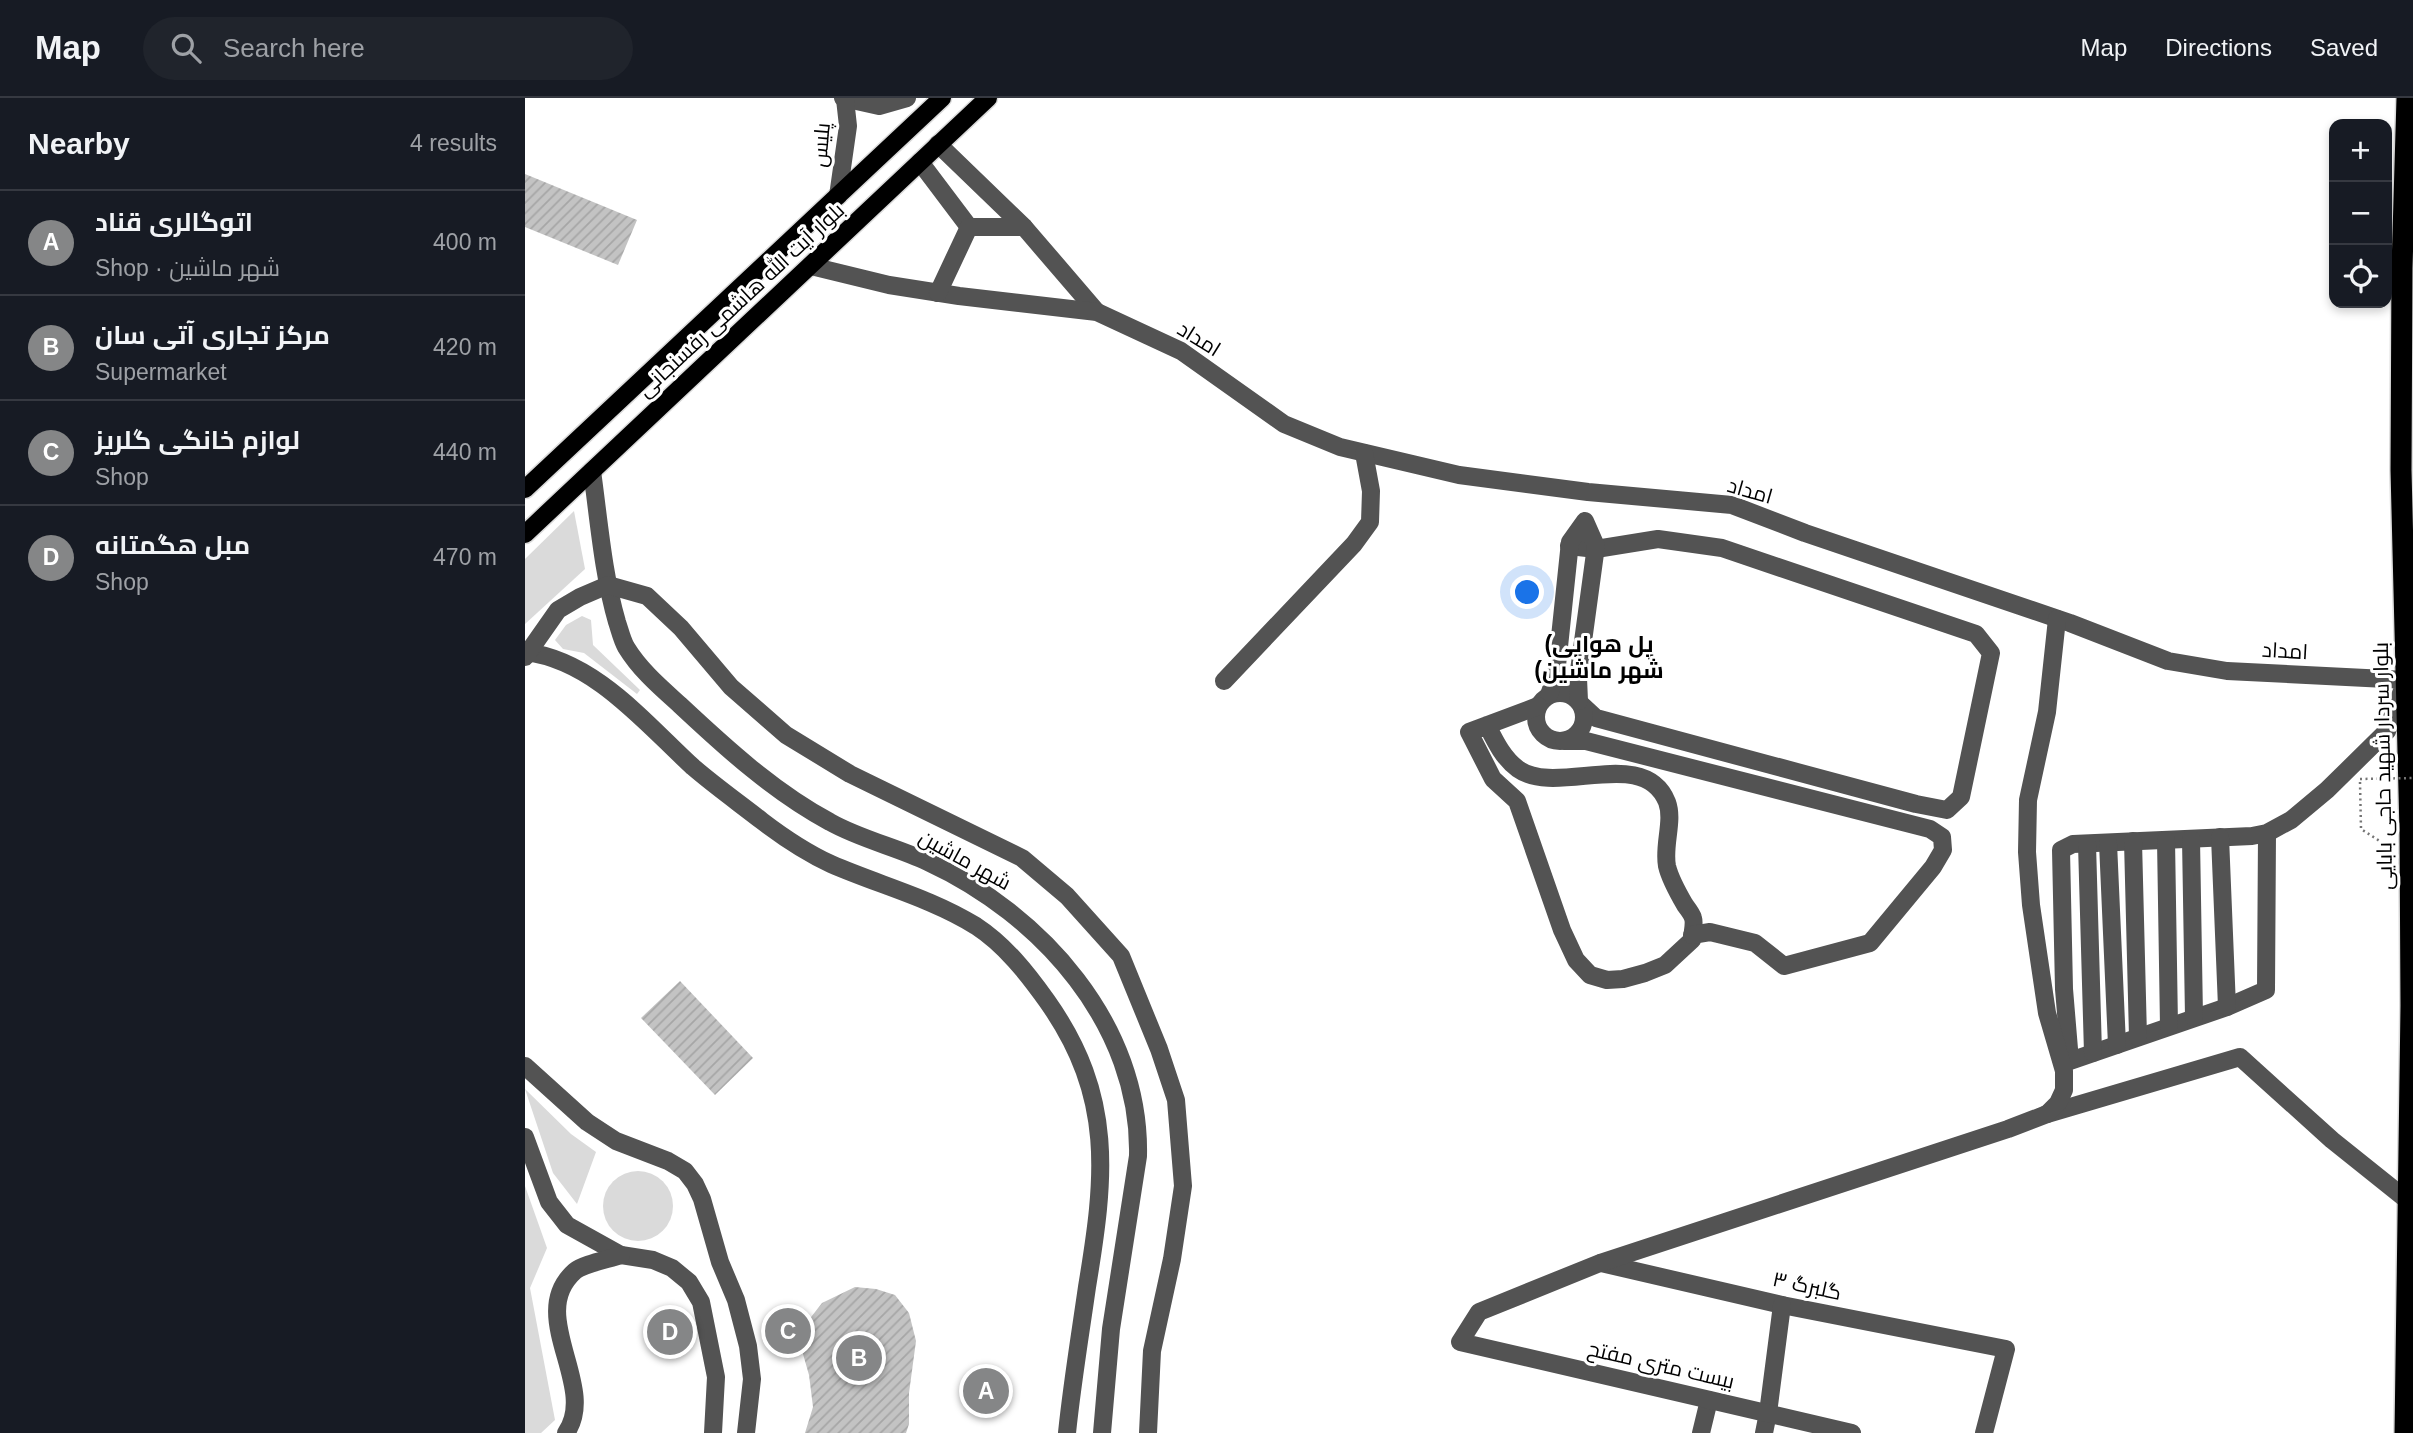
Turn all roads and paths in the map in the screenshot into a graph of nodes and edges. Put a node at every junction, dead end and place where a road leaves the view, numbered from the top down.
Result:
1 (844, 98) edge
2 (908, 98) edge
3 (942, 98) edge
4 (988, 98) edge
5 (2407, 98) edge
6 (916, 122) junction
7 (898, 141) junction
8 (938, 144) junction
9 (920, 162) junction
10 (838, 196) junction
11 (969, 227) junction
12 (1024, 227) junction
13 (811, 266) junction
14 (2408, 269) edge
15 (938, 293) junction
16 (1097, 312) junction
17 (1364, 453) junction
18 (592, 471) junction
19 (525, 489) edge
20 (1588, 492) junction
21 (1585, 521) junction
22 (525, 534) edge
23 (1569, 547) junction
24 (1596, 549) junction
25 (608, 585) junction
26 (2057, 619) junction
27 (527, 654) edge
28 (2406, 680) junction
29 (1224, 681) dead end
30 (1543, 701) junction
31 (1581, 703) junction
32 (1486, 725) junction
33 (1564, 741) junction
34 (2413, 778) edge
35 (1934, 807) junction
36 (1930, 829) junction
37 (2267, 833) junction
38 (2220, 838) junction
39 (2191, 839) junction
40 (2166, 840) junction
41 (2133, 841) junction
42 (2108, 843) junction
43 (2087, 844) junction
44 (2410, 861) junction
45 (1692, 935) junction
46 (2227, 1007) junction
47 (2194, 1017) junction
48 (2169, 1026) junction
49 (2139, 1037) junction
50 (2117, 1045) junction
51 (2093, 1053) junction
52 (525, 1066) edge
53 (2047, 1114) junction
54 (525, 1137) edge
55 (2411, 1138) edge
56 (2407, 1200) junction
57 (621, 1255) junction
58 (1601, 1263) junction
59 (1782, 1305) junction
60 (1709, 1400) junction
61 (1768, 1413) junction
62 (1840, 1432) edge
63 (566, 1433) edge
64 (713, 1433) edge
65 (746, 1433) edge
66 (1067, 1433) edge
67 (1102, 1433) edge
68 (1148, 1433) edge
69 (1701, 1433) edge
70 (1764, 1433) edge
71 (1984, 1433) edge
72 (2405, 1433) edge

1 - 2 street, پلیس
1 - 10 street, پلیس
3 - 6 main road, بلوار آیت الله هاشمی رفسنجانی
4 - 8 main road, بلوار آیت الله هاشمی رفسنجانی
5 - 14 highway, بلوار سردار شهید حاجی بابایی
6 - 7 main road, بلوار آیت الله هاشمی رفسنجانی
6 - 8 main road
7 - 9 main road
7 - 10 main road, بلوار آیت الله هاشمی رفسنجانی
8 - 9 main road, بلوار آیت الله هاشمی رفسنجانی
8 - 12 street
9 - 11 street
9 - 13 main road, بلوار آیت الله هاشمی رفسنجانی
10 - 19 main road, بلوار آیت الله هاشمی رفسنجانی
11 - 12 street
11 - 15 street
12 - 16 street
13 - 15 street
13 - 18 main road, بلوار آیت الله هاشمی رفسنجانی
14 - 28 highway, بلوار سردار شهید حاجی بابایی
15 - 16 street
16 - 17 street, امداد
17 - 20 street, امداد
17 - 29 street
18 - 22 main road, بلوار آیت الله هاشمی رفسنجانی
18 - 25 street, شهر ماشین
20 - 21 street
20 - 26 street, امداد
21 - 23 street
21 - 24 street
23 - 24 street
23 - 30 street
24 - 31 street
24 - 35 street
25 - 27 street
25 - 67 street, شهر ماشین
25 - 68 street
26 - 28 street, امداد
26 - 53 street
27 - 66 street
28 - 37 street
28 - 44 highway, بلوار سردار شهید حاجی بابایی
30 - 31 street
30 - 32 street
30 - 33 street
31 - 33 street
31 - 35 street
32 - 45 street
32 - 45 street
33 - 36 street
34 - 44 path, bridge
35 - 36 street
36 - 45 street
37 - 38 street
37 - 46 street
38 - 39 street
38 - 46 street
39 - 40 street
39 - 47 street
40 - 41 street
40 - 48 street
41 - 42 street
41 - 49 street
42 - 43 street
42 - 50 street
43 - 51 street
43 - 51 street
44 - 55 highway, بلوار سردار شهید حاجی بابایی
46 - 47 street
47 - 48 street
48 - 49 street
49 - 50 street
50 - 51 street
52 - 65 street
53 - 56 street
53 - 58 street
54 - 57 street
55 - 56 highway, بلوار سردار شهید حاجی بابایی
56 - 72 highway, بلوار سردار شهید حاجی بابایی
57 - 63 street
57 - 64 street
58 - 59 street, گلبرگ ۳
58 - 60 street, بیست متری مفتح
59 - 61 street
59 - 71 street, گلبرگ ۳
60 - 61 street, بیست متری مفتح
60 - 69 street
61 - 62 street, بیست متری مفتح
61 - 70 street

